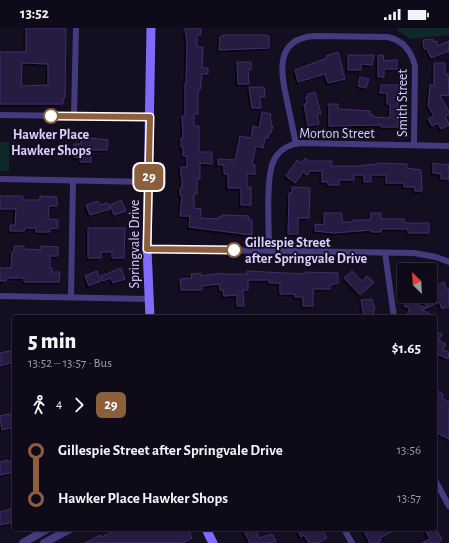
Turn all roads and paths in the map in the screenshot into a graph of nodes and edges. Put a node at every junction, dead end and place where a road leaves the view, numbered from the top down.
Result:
1 (76, 28) edge
2 (151, 28) edge
3 (0, 115) edge
4 (74, 116) junction
5 (150, 117) junction
6 (296, 144) junction
7 (414, 145) junction
8 (449, 146) edge
9 (0, 179) edge
10 (73, 181) junction
11 (149, 182) junction
12 (147, 249) junction
13 (269, 251) junction
14 (385, 253) junction
15 (449, 262) edge
16 (0, 296) edge
17 (71, 297) junction
18 (148, 299) junction
19 (150, 315) edge
20 (394, 315) edge
21 (437, 484) edge
22 (449, 506) edge
23 (44, 531) edge
24 (66, 531) edge
25 (207, 531) edge
26 (345, 531) edge
27 (23, 543) edge
28 (44, 543) edge
29 (213, 543) edge
30 (352, 543) edge

1 - 4 street
2 - 5 main road, Springvale Drive
3 - 4 street
4 - 5 street
5 - 11 main road, Springvale Drive
6 - 7 street, Morton Street
6 - 7 street, Smith Street
6 - 13 street, Morton Street
7 - 8 street, Morton Street
9 - 10 street
10 - 11 street
10 - 17 street
11 - 12 main road, Springvale Drive
12 - 13 street
12 - 18 main road, Springvale Drive
13 - 14 street
14 - 15 street
14 - 20 street
16 - 17 street
17 - 18 street
18 - 19 main road, Springvale Drive
21 - 22 street
23 - 27 street
24 - 28 street
25 - 29 main road
26 - 30 street

